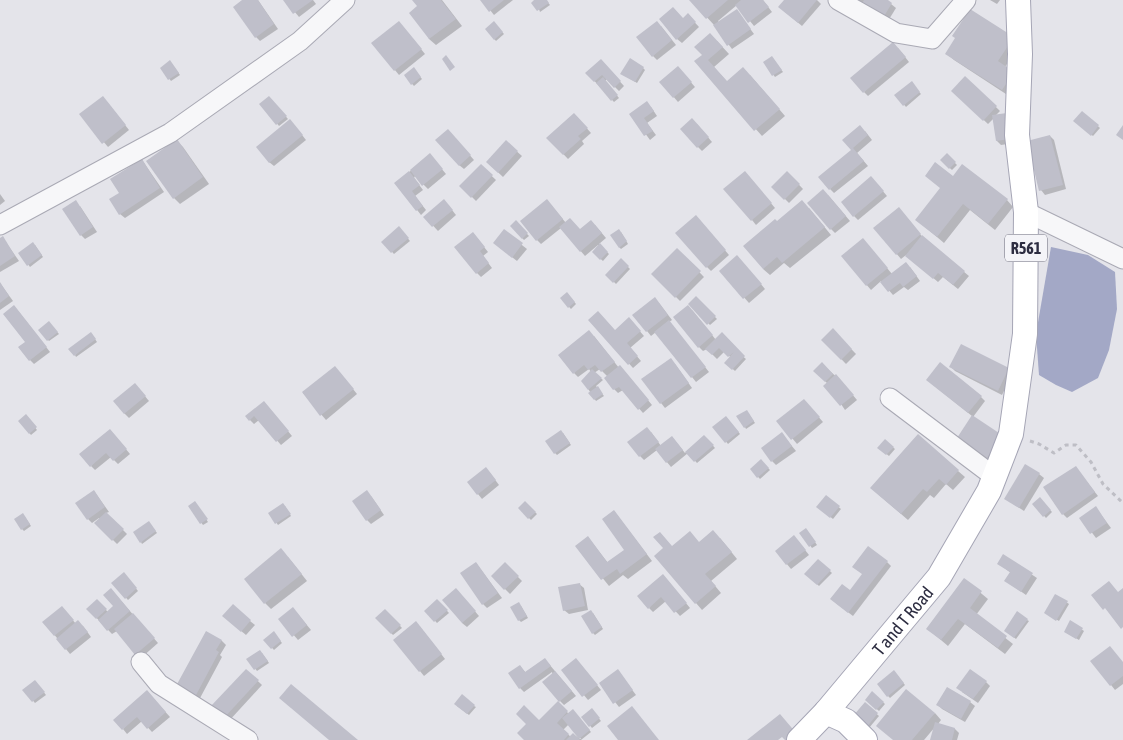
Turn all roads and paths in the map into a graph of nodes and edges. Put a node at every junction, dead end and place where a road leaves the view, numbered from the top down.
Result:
1 (344, 0) edge
2 (838, 0) edge
3 (966, 0) edge
4 (1018, 0) edge
5 (1026, 212) junction
6 (0, 225) edge
7 (1123, 259) edge
8 (890, 398) dead end
9 (1011, 434) junction
10 (992, 484) junction
11 (1123, 502) edge
12 (141, 662) dead end
13 (826, 712) junction
14 (248, 740) edge
15 (798, 740) edge
16 (865, 740) edge

1 - 6 street
2 - 3 street
4 - 5 main road, R561
5 - 7 street
5 - 9 main road, R561
8 - 10 street
9 - 10 main road, R561
9 - 11 path
10 - 13 main road, T and T Road / R561
12 - 14 street
13 - 15 main road, T and T Road
13 - 16 main road

